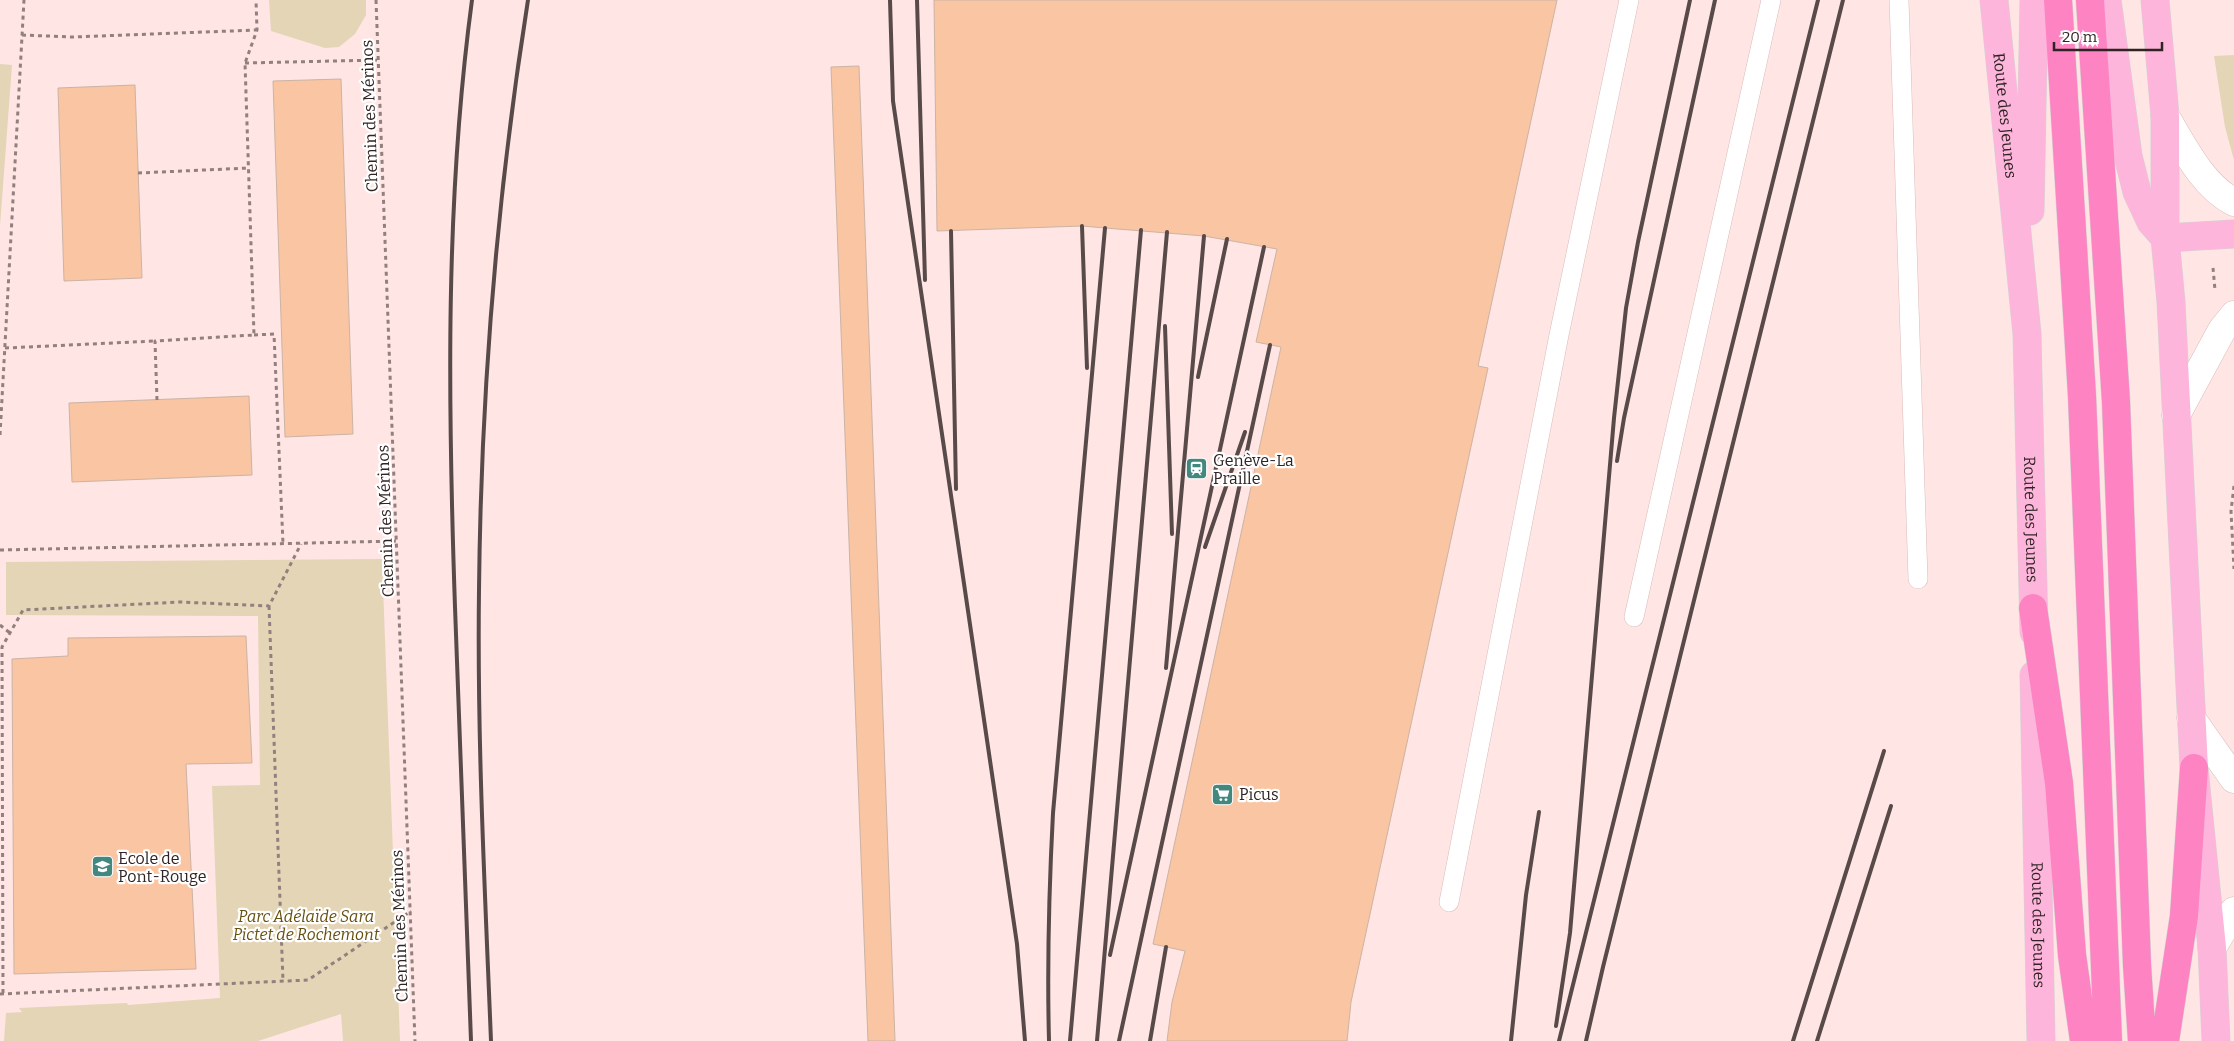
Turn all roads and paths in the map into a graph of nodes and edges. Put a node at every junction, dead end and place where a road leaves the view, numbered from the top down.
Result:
1 (24, 0) edge
2 (256, 0) edge
3 (376, 0) edge
4 (1629, 0) edge
5 (1771, 0) edge
6 (1899, 0) edge
7 (1994, 0) edge
8 (2034, 0) edge
9 (2058, 0) edge
10 (2090, 0) edge
11 (2108, 0) edge
12 (2155, 0) edge
13 (257, 30) junction
14 (22, 35) junction
15 (379, 60) junction
16 (245, 62) junction
17 (2165, 116) junction
18 (249, 168) junction
19 (138, 172) dead end
20 (2234, 202) edge
21 (2234, 234) edge
22 (2165, 238) junction
23 (2234, 314) edge
24 (2027, 334) junction
25 (254, 335) junction
26 (155, 340) junction
27 (5, 348) junction
28 (157, 400) dead end
29 (2176, 415) junction
30 (0, 435) edge
31 (2234, 486) edge
32 (398, 541) junction
33 (283, 544) junction
34 (302, 544) junction
35 (0, 550) edge
36 (2234, 570) edge
37 (1918, 579) dead end
38 (269, 606) junction
39 (2033, 608) junction
40 (1634, 617) dead end
41 (0, 625) edge
42 (10, 633) junction
43 (2191, 718) junction
44 (2194, 768) junction
45 (2234, 779) edge
46 (1449, 902) dead end
47 (411, 910) junction
48 (2234, 911) edge
49 (2212, 948) junction
50 (283, 981) junction
51 (2, 993) edge
52 (416, 1041) edge
53 (2041, 1041) edge
54 (2084, 1041) edge
55 (2108, 1041) edge
56 (2142, 1041) edge
57 (2165, 1041) edge
58 (2216, 1041) edge

1 - 14 path
2 - 13 path
3 - 15 path, Chemin des Mérinos
4 - 46 lane
5 - 40 lane
6 - 37 lane
7 - 24 main road, Route des Jeunes
8 - 24 main road
9 - 55 highway
10 - 56 highway
11 - 22 main road
12 - 17 main road
13 - 14 path
13 - 16 path
14 - 27 path
15 - 16 path
15 - 32 path, Chemin des Mérinos
16 - 18 path
17 - 20 street
17 - 22 main road
18 - 19 path
18 - 25 path
21 - 22 main road
22 - 29 main road
23 - 29 street
24 - 39 main road, Route des Jeunes
25 - 26 path
25 - 33 path
26 - 27 path
26 - 28 path
27 - 30 path
29 - 43 main road
31 - 36 path
32 - 34 path
32 - 47 path, Chemin des Mérinos
33 - 34 path
33 - 35 path
34 - 38 path
38 - 42 path
38 - 50 path
39 - 53 main road, Route des Jeunes
39 - 54 highway
41 - 42 path
42 - 51 path
43 - 44 main road
43 - 45 street
44 - 49 main road
44 - 57 highway
47 - 50 path
47 - 52 path, Chemin des Mérinos
48 - 49 street
49 - 58 main road
50 - 51 path

